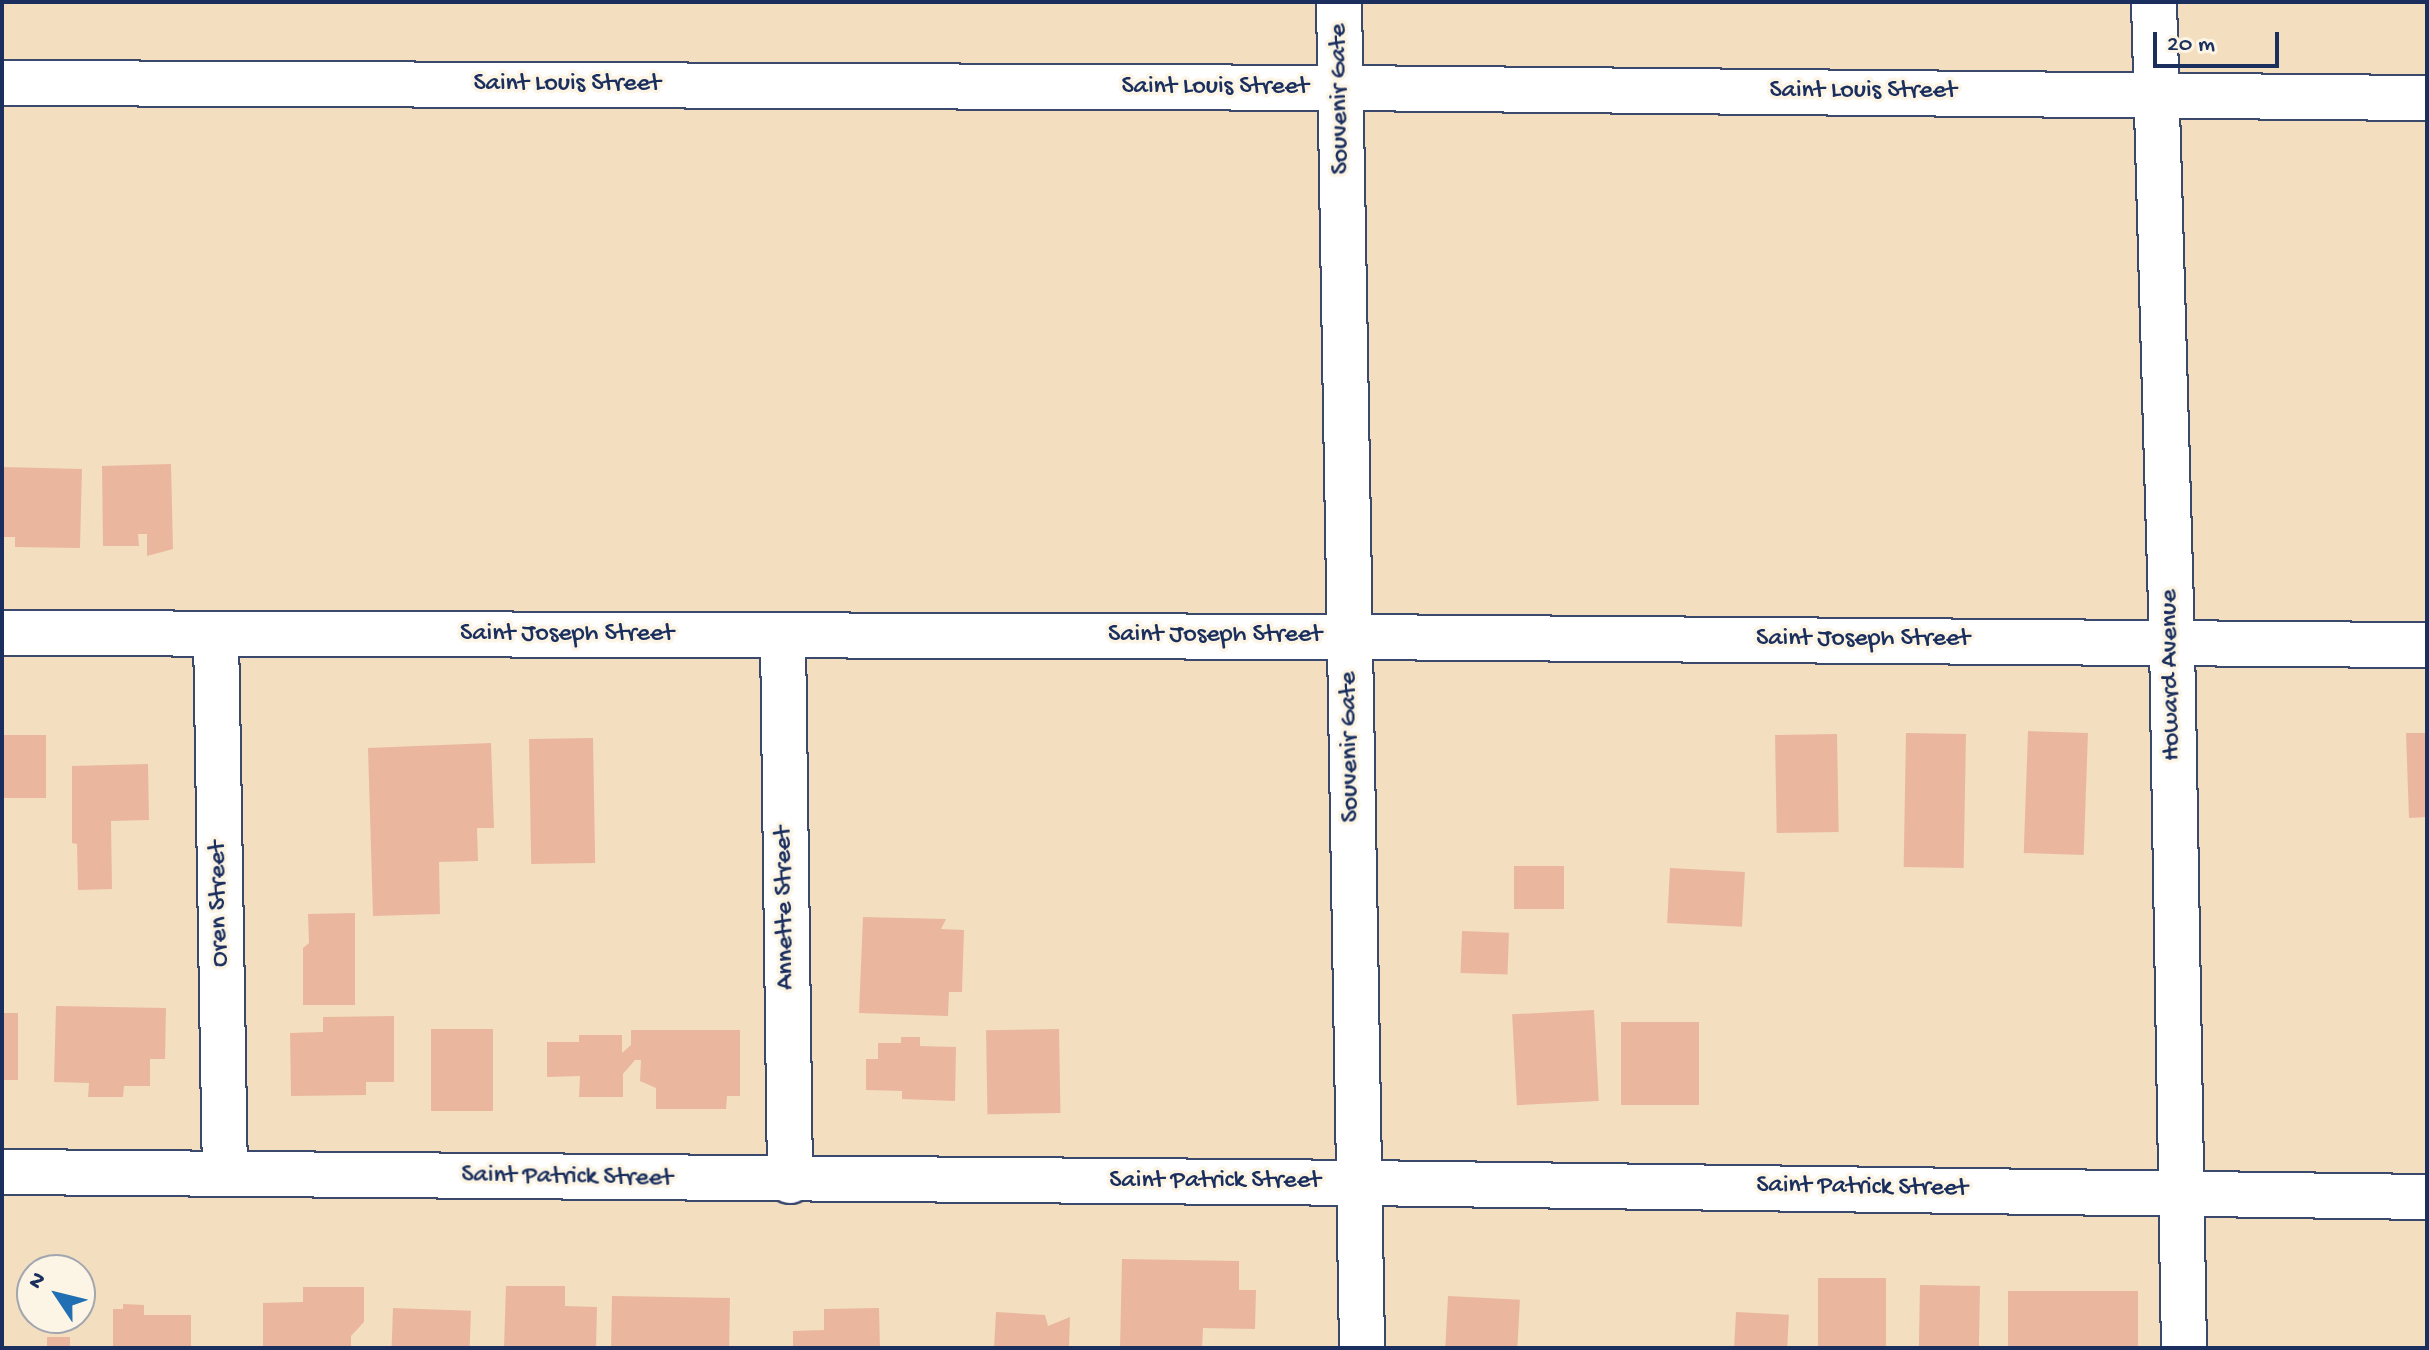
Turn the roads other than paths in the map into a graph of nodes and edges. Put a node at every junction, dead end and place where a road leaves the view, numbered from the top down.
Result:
1 (1339, 2) edge
2 (2154, 2) edge
3 (2, 83) edge
4 (1341, 88) junction
5 (2155, 95) junction
6 (2427, 98) edge
7 (2, 633) edge
8 (216, 634) junction
9 (783, 636) junction
10 (1349, 637) junction
11 (2172, 641) junction
12 (2427, 645) edge
13 (2, 1172) edge
14 (225, 1174) junction
15 (790, 1181) junction
16 (1359, 1183) junction
17 (2182, 1192) junction
18 (2427, 1197) edge
19 (1362, 1348) edge
20 (2184, 1348) edge

1 - 4 street, Souvenir Gate
2 - 5 street, Howard Avenue
3 - 4 street, Saint Louis Street
4 - 5 street, Saint Louis Street
4 - 10 street, Souvenir Gate
5 - 6 street, Saint Louis Street
5 - 11 street, Howard Avenue
7 - 8 street, Saint Joseph Street
8 - 9 street, Saint Joseph Street
8 - 14 street, Oren Street
9 - 10 street, Saint Joseph Street
9 - 15 street, Annette Street
10 - 11 street, Saint Joseph Street
10 - 16 street, Souvenir Gate
11 - 12 street, Saint Joseph Street
11 - 17 street, Howard Avenue
13 - 14 street, Saint Patrick Street
14 - 15 street, Saint Patrick Street
15 - 16 street, Saint Patrick Street
16 - 17 street, Saint Patrick Street
16 - 19 street, Souvenir Gate
17 - 18 street, Saint Patrick Street
17 - 20 street, Howard Avenue

